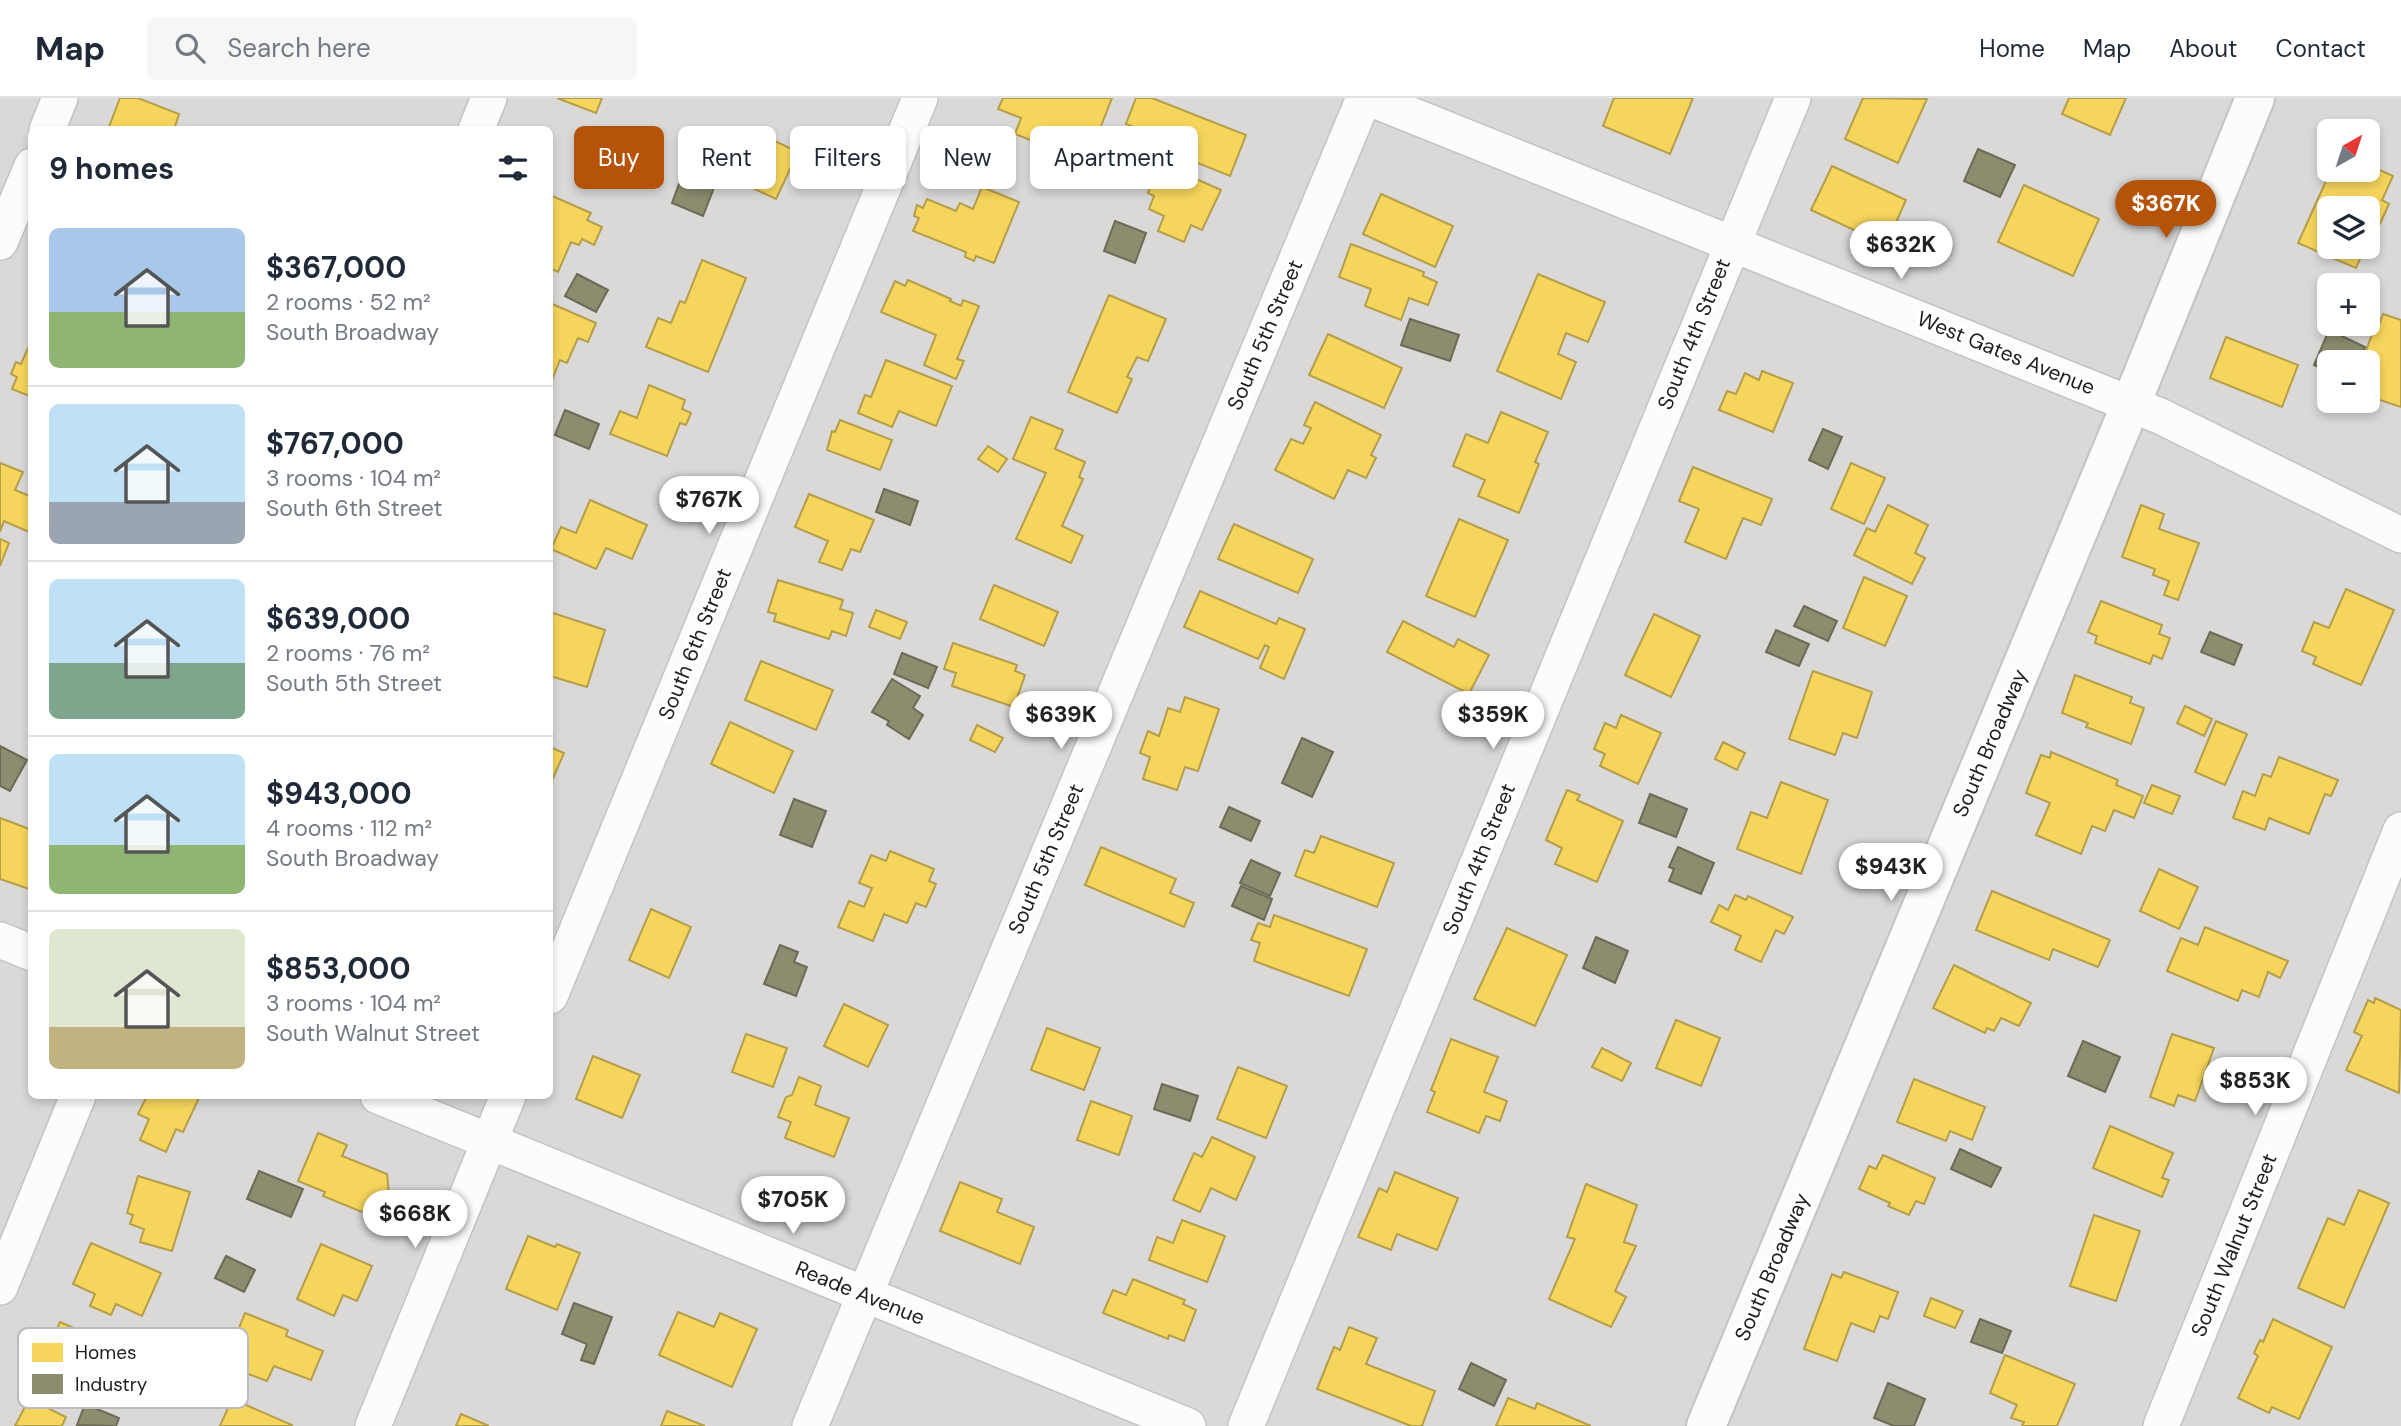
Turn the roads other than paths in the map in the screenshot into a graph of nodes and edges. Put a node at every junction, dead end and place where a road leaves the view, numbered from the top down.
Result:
1 (60, 98) edge
2 (489, 98) edge
3 (920, 98) edge
4 (1366, 98) edge
5 (1793, 98) edge
6 (2255, 98) edge
7 (49, 126) edge
8 (478, 126) edge
9 (28, 176) edge
10 (0, 242) edge
11 (1732, 243) junction
12 (2131, 404) junction
13 (2401, 535) edge
14 (2401, 830) edge
15 (0, 940) edge
16 (28, 951) edge
17 (553, 989) edge
18 (77, 1099) edge
19 (385, 1099) edge
20 (508, 1099) edge
21 (489, 1141) junction
22 (0, 1287) edge
23 (864, 1295) junction
24 (373, 1426) edge
25 (810, 1426) edge
26 (1188, 1426) edge
27 (1246, 1426) edge
28 (1706, 1426) edge
29 (2161, 1426) edge

1 - 7 street
2 - 8 street
3 - 17 street, South 6th Street
4 - 11 street, West Gates Avenue
4 - 23 street, South 5th Street
5 - 11 street, South 4th Street
6 - 12 street, South Broadway
9 - 10 street
11 - 12 street, West Gates Avenue
11 - 27 street, South 4th Street
12 - 13 street, West Gates Avenue
12 - 28 street, South Broadway
14 - 29 street, South Walnut Street
15 - 16 street
18 - 22 street
19 - 21 street, Reade Avenue
20 - 21 street
21 - 23 street, Reade Avenue
21 - 24 street
23 - 25 street, South 5th Street
23 - 26 street, Reade Avenue

